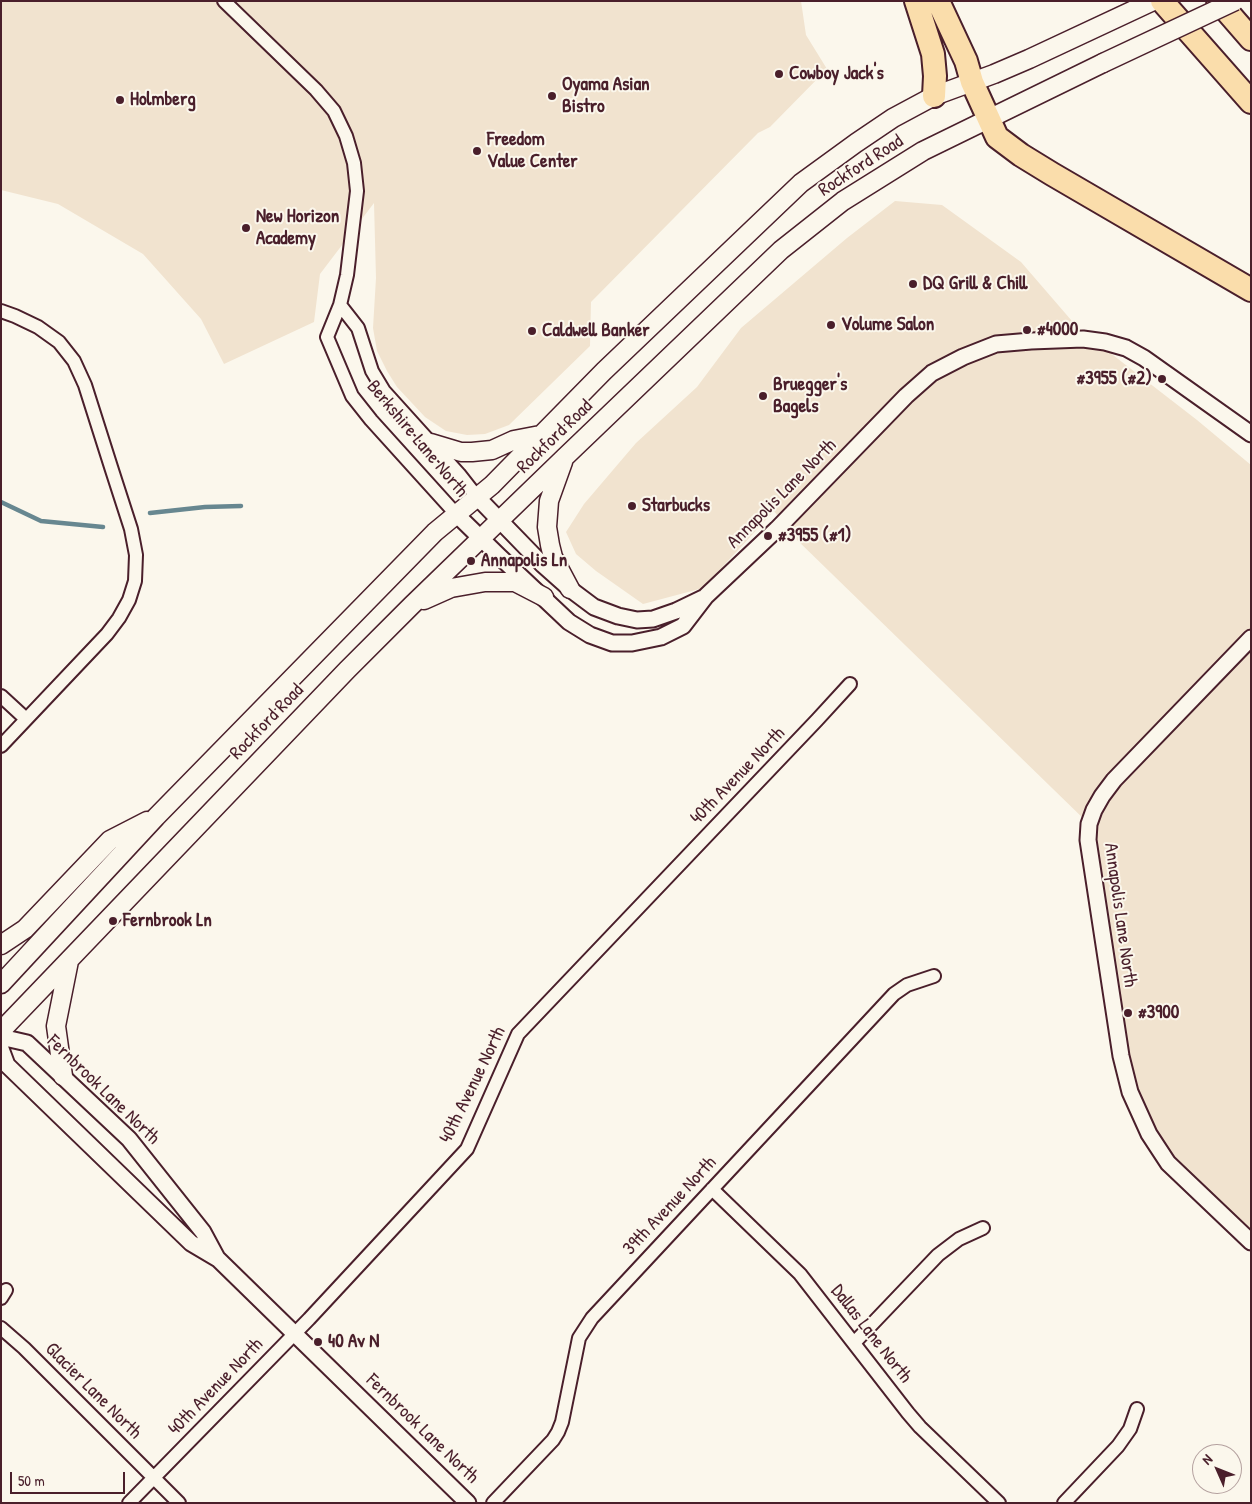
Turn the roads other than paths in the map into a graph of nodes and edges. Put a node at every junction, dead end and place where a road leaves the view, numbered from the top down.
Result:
1 (224, 1) edge
2 (916, 1) edge
3 (938, 1) edge
4 (1153, 1) edge
5 (1162, 1) edge
6 (1218, 1) edge
7 (1235, 1) edge
8 (1251, 40) edge
9 (972, 82) junction
10 (934, 96) junction
11 (1251, 102) edge
12 (988, 119) junction
13 (1251, 290) edge
14 (340, 305) junction
15 (1, 312) edge
16 (1251, 434) edge
17 (540, 435) junction
18 (431, 443) junction
19 (565, 457) junction
20 (477, 497) junction
21 (456, 514) junction
22 (500, 520) junction
23 (481, 538) junction
24 (570, 589) junction
25 (706, 596) junction
26 (544, 597) junction
27 (412, 605) junction
28 (1251, 638) edge
29 (850, 684) dead end
30 (1, 696) edge
31 (26, 719) junction
32 (1, 746) edge
33 (156, 817) junction
34 (1, 945) edge
35 (69, 960) junction
36 (934, 976) dead end
37 (1, 984) edge
38 (1, 1030) edge
39 (1, 1037) edge
40 (1, 1049) edge
41 (63, 1076) junction
42 (712, 1188) junction
43 (984, 1228) dead end
44 (1251, 1242) edge
45 (218, 1259) junction
46 (1, 1328) edge
47 (295, 1334) junction
48 (854, 1343) junction
49 (1137, 1409) dead end
50 (153, 1478) junction
51 (129, 1503) edge
52 (178, 1503) edge
53 (468, 1503) edge
54 (493, 1503) edge
55 (999, 1503) edge
56 (1064, 1503) edge

1 - 14 street, Berkshire Lane North
2 - 10 highway
3 - 9 highway
4 - 9 main road, Rockford Road
5 - 11 highway
6 - 8 highway
7 - 12 main road, Rockford Road, bridge
9 - 10 main road, Rockford Road
9 - 12 highway
10 - 17 main road, Rockford Road
12 - 13 highway
12 - 19 main road, Rockford Road
14 - 18 street, Berkshire Lane North
14 - 21 street, Berkshire Lane North
15 - 31 street
16 - 25 street, Annapolis Lane North
17 - 18 main road
17 - 20 main road, Rockford Road
18 - 20 street, Berkshire Lane North
19 - 22 main road, Rockford Road
19 - 24 main road
20 - 21 main road, Rockford Road
20 - 22 street, Annapolis Lane North
21 - 23 street, Annapolis Lane North
21 - 33 main road, Rockford Road
22 - 23 main road, Rockford Road
22 - 24 street, Annapolis Lane North
23 - 26 street, Annapolis Lane North
23 - 27 main road, Rockford Road
24 - 25 street, Annapolis Lane North
25 - 26 street, Annapolis Lane North
26 - 27 main road
27 - 35 main road, Rockford Road
28 - 44 street, Annapolis Lane North
29 - 47 street, 40th Avenue North
30 - 31 street
31 - 32 street
33 - 34 main road
33 - 37 main road, Rockford Road
35 - 38 main road, Rockford Road
35 - 41 main road
36 - 42 street, 39th Avenue North
39 - 41 street, Fernbrook Lane North
40 - 45 street, Fernbrook Lane North
41 - 45 street, Fernbrook Lane North
42 - 48 street, Dallas Lane North
42 - 54 street, 39th Avenue North
43 - 48 street
45 - 47 street, Fernbrook Lane North
46 - 50 street, Glacier Lane North
47 - 50 street, 40th Avenue North
47 - 53 street, Fernbrook Lane North
48 - 55 street, Dallas Lane North
49 - 56 street
50 - 51 street, 40th Avenue North
50 - 52 street, Glacier Lane North

